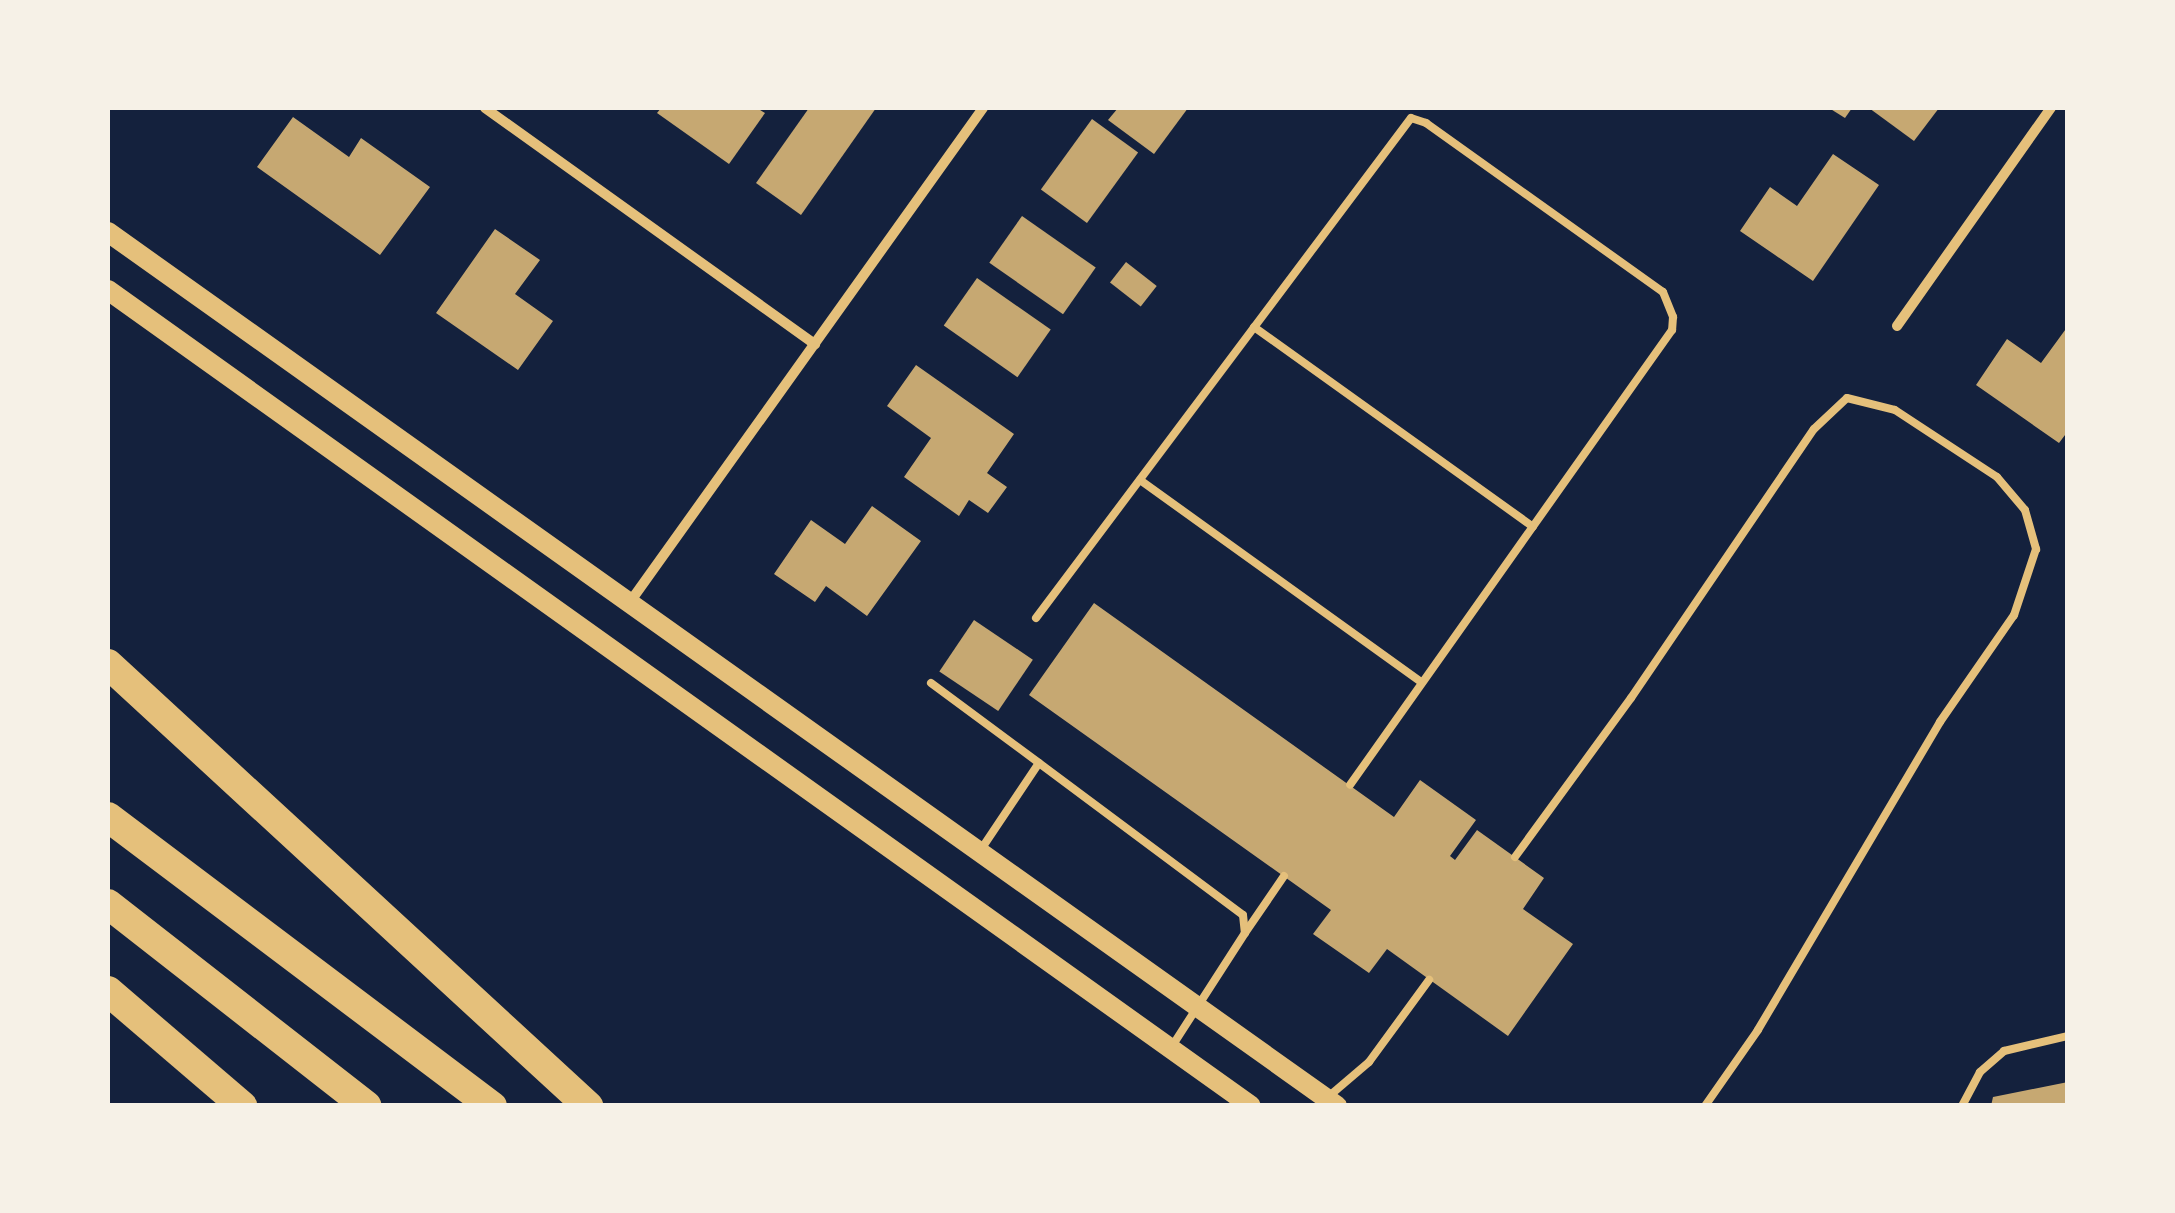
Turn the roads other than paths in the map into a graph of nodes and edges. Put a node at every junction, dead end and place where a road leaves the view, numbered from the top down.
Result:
1 (485, 108) edge
2 (983, 108) edge
3 (2051, 108) edge
4 (108, 232) edge
5 (108, 290) edge
6 (1896, 326) dead end
7 (1254, 327) junction
8 (815, 344) junction
9 (1140, 480) junction
10 (1533, 527) junction
11 (629, 603) junction
12 (1036, 618) dead end
13 (108, 664) edge
14 (930, 683) dead end
15 (1422, 683) junction
16 (1040, 764) junction
17 (1350, 786) dead end
18 (108, 817) edge
19 (979, 852) junction
20 (1515, 857) dead end
21 (1284, 876) dead end
22 (108, 904) edge
23 (1244, 934) junction
24 (1429, 980) dead end
25 (108, 991) edge
26 (1198, 1006) junction
27 (2068, 1036) edge
28 (1171, 1048) junction
29 (1329, 1103) edge
30 (242, 1106) edge
31 (368, 1106) edge
32 (492, 1106) edge
33 (588, 1106) edge
34 (1251, 1106) edge
35 (1705, 1106) edge
36 (1962, 1106) edge

1 - 8 street
2 - 8 street
3 - 6 street
4 - 11 main road
5 - 28 main road
7 - 9 lane
7 - 10 lane
7 - 10 lane
8 - 11 street
9 - 12 lane
9 - 15 lane
10 - 15 lane
11 - 19 main road
13 - 33 highway
14 - 16 lane
15 - 17 lane
16 - 19 lane
16 - 23 lane
18 - 32 highway
19 - 26 main road
20 - 35 lane
21 - 23 lane
22 - 31 highway
23 - 26 lane
24 - 29 lane
25 - 30 highway
26 - 28 lane
26 - 29 main road
27 - 36 lane
28 - 34 main road

